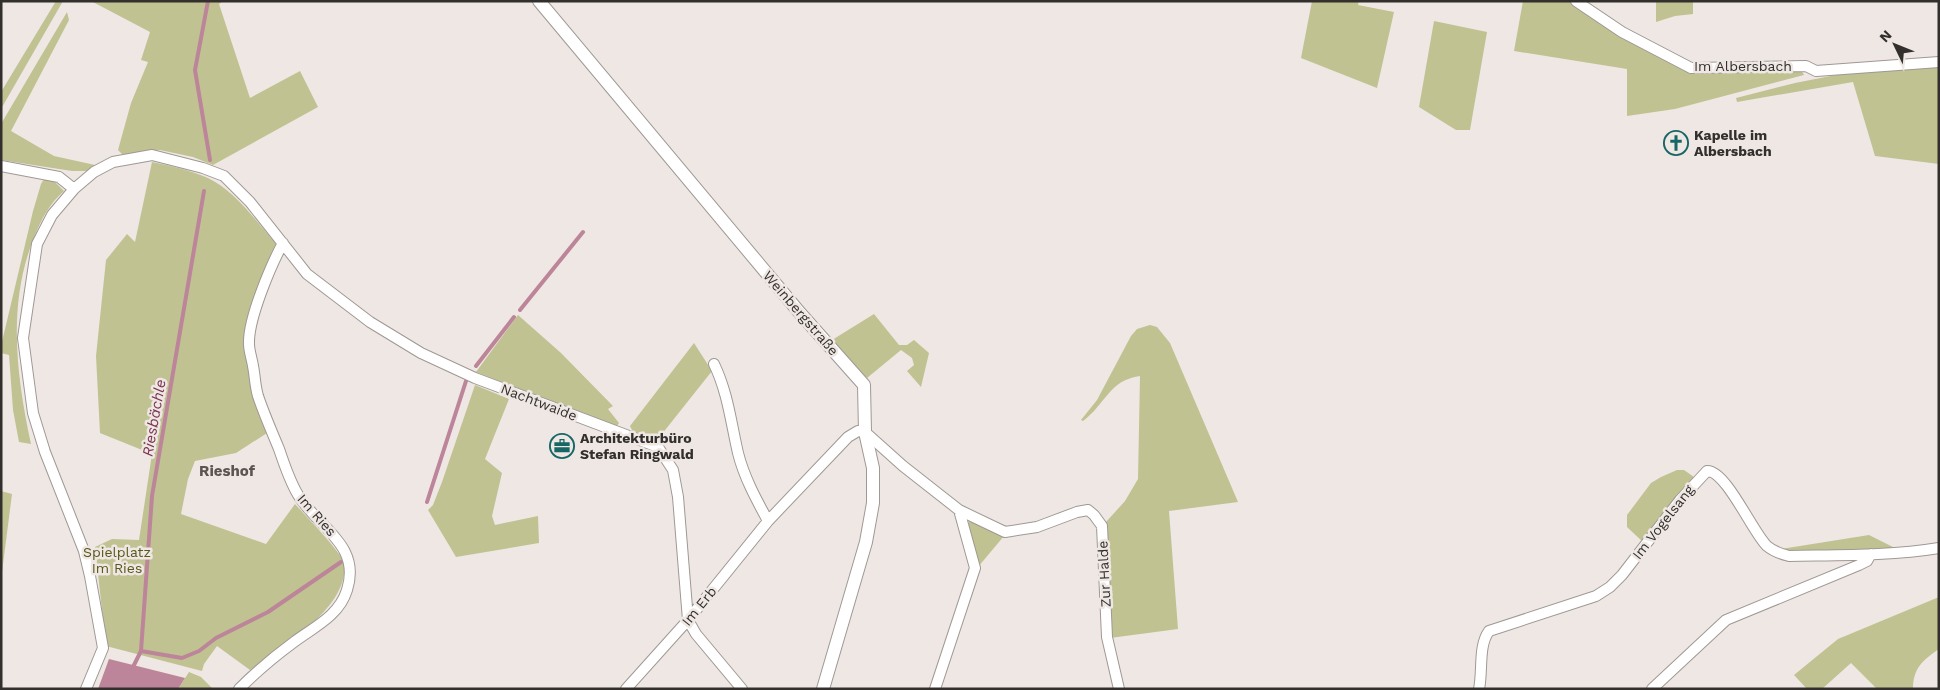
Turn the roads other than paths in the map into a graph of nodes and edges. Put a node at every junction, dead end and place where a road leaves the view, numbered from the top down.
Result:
1 (539, 1) edge
2 (1576, 1) edge
3 (1939, 62) edge
4 (1, 166) edge
5 (74, 188) junction
6 (283, 243) junction
7 (714, 364) dead end
8 (865, 432) junction
9 (959, 510) junction
10 (768, 520) junction
11 (1939, 548) edge
12 (1871, 554) junction
13 (688, 620) junction
14 (86, 689) edge
15 (239, 689) edge
16 (626, 689) edge
17 (742, 689) edge
18 (823, 689) edge
19 (935, 689) edge
20 (1119, 689) edge
21 (1480, 689) edge
22 (1652, 689) edge

1 - 8 street, Weinbergstraße
2 - 3 street, Im Albersbach
4 - 5 street
5 - 6 street, Nachtwaide
5 - 14 street, Nachtwaide
6 - 13 street, Nachtwaide
6 - 15 street, Im Ries
7 - 10 street
8 - 9 street, Zur Halde
8 - 10 street, Im Erb
8 - 18 street, Weinbergstraße
9 - 19 street
9 - 20 street, Zur Halde
10 - 13 street, Im Erb
11 - 12 street, Im Vogelsang
12 - 21 street, Im Vogelsang
12 - 22 street
13 - 16 street, Im Erb
13 - 17 street

